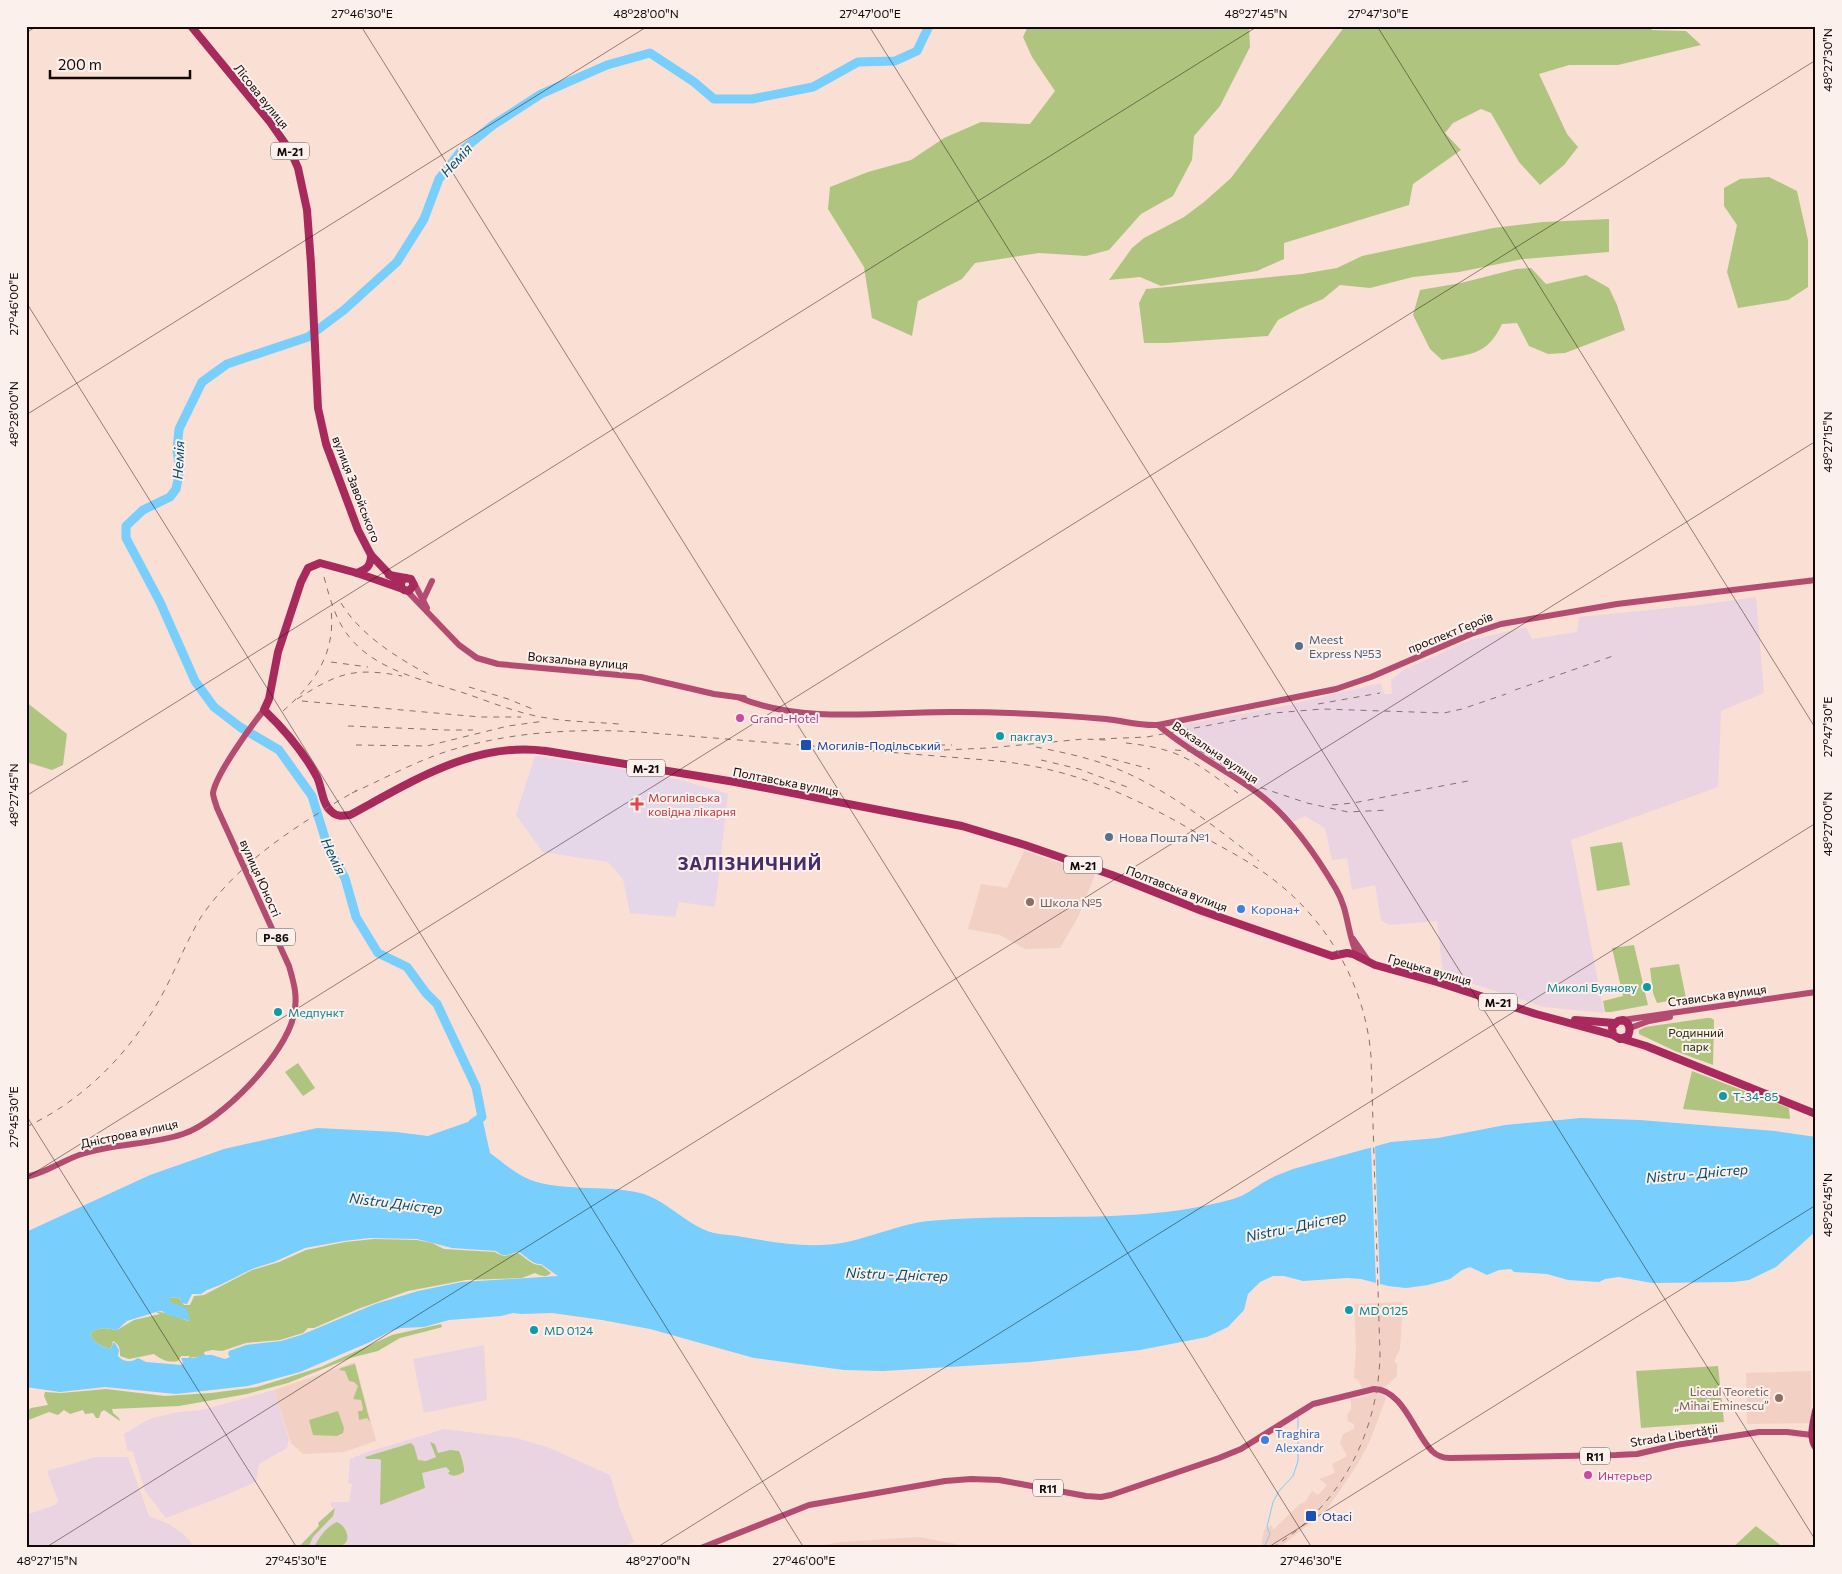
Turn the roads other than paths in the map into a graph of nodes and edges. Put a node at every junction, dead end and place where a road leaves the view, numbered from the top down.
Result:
1 (191, 26) edge
2 (317, 374) joint
3 (371, 555) junction
4 (358, 573) junction
5 (432, 580) dead end
6 (1816, 580) edge
7 (403, 583) junction
8 (414, 583) joint
9 (423, 600) junction
10 (430, 614) junction
11 (264, 710) junction
12 (1158, 725) junction
13 (1351, 936) junction
14 (1344, 954) junction
15 (1356, 956) junction
16 (1369, 962) junction
17 (1816, 994) edge
18 (1560, 1020) junction
19 (1619, 1022) junction
20 (1630, 1028) junction
21 (1613, 1035) junction
22 (1624, 1039) junction
23 (1646, 1046) junction
24 (1816, 1114) edge
25 (208, 1121) joint
26 (26, 1178) edge
27 (1816, 1410) edge
28 (1812, 1435) junction
29 (1816, 1447) edge
30 (701, 1548) edge

1 - 2 highway, Лісова вулиця / М-21
2 - 3 highway, вулиця Завойського / М-21
3 - 4 highway
3 - 7 highway, вулиця Завойського / М-21
4 - 7 highway, Вокзальна вулиця / М-21
4 - 11 highway, Вокзальна вулиця / М-21
5 - 9 main road
6 - 12 main road, проспект Героїв
7 - 8 highway, М-21
7 - 10 main road, Вокзальна вулиця
8 - 9 main road, Вокзальна вулиця
9 - 10 main road, Вокзальна вулиця
10 - 12 main road, Вокзальна вулиця
11 - 14 highway, Полтавська вулиця / М-21
11 - 25 main road, вулиця Юності / Р-86
12 - 13 main road, Вокзальна вулиця
13 - 14 main road
13 - 15 main road, Вокзальна вулиця
13 - 16 main road, Вокзальна вулиця
14 - 15 highway, Полтавська вулиця / М-21
15 - 16 highway, Грецька вулиця / М-21
16 - 18 highway, Грецька вулиця / М-21
17 - 19 main road, Стависька вулиця
17 - 20 main road, Стависька вулиця
18 - 19 highway, Грецька вулиця / М-21
18 - 21 highway, Грецька вулиця / М-21
19 - 20 highway, М-21
19 - 21 highway
20 - 22 highway
20 - 23 highway, М-21
21 - 22 highway, М-21
22 - 23 highway, М-21
23 - 24 highway, М-21
25 - 26 main road, Дністрова вулиця / Р-86
27 - 28 highway
28 - 29 highway
28 - 30 main road, Strada Libertății / R11

